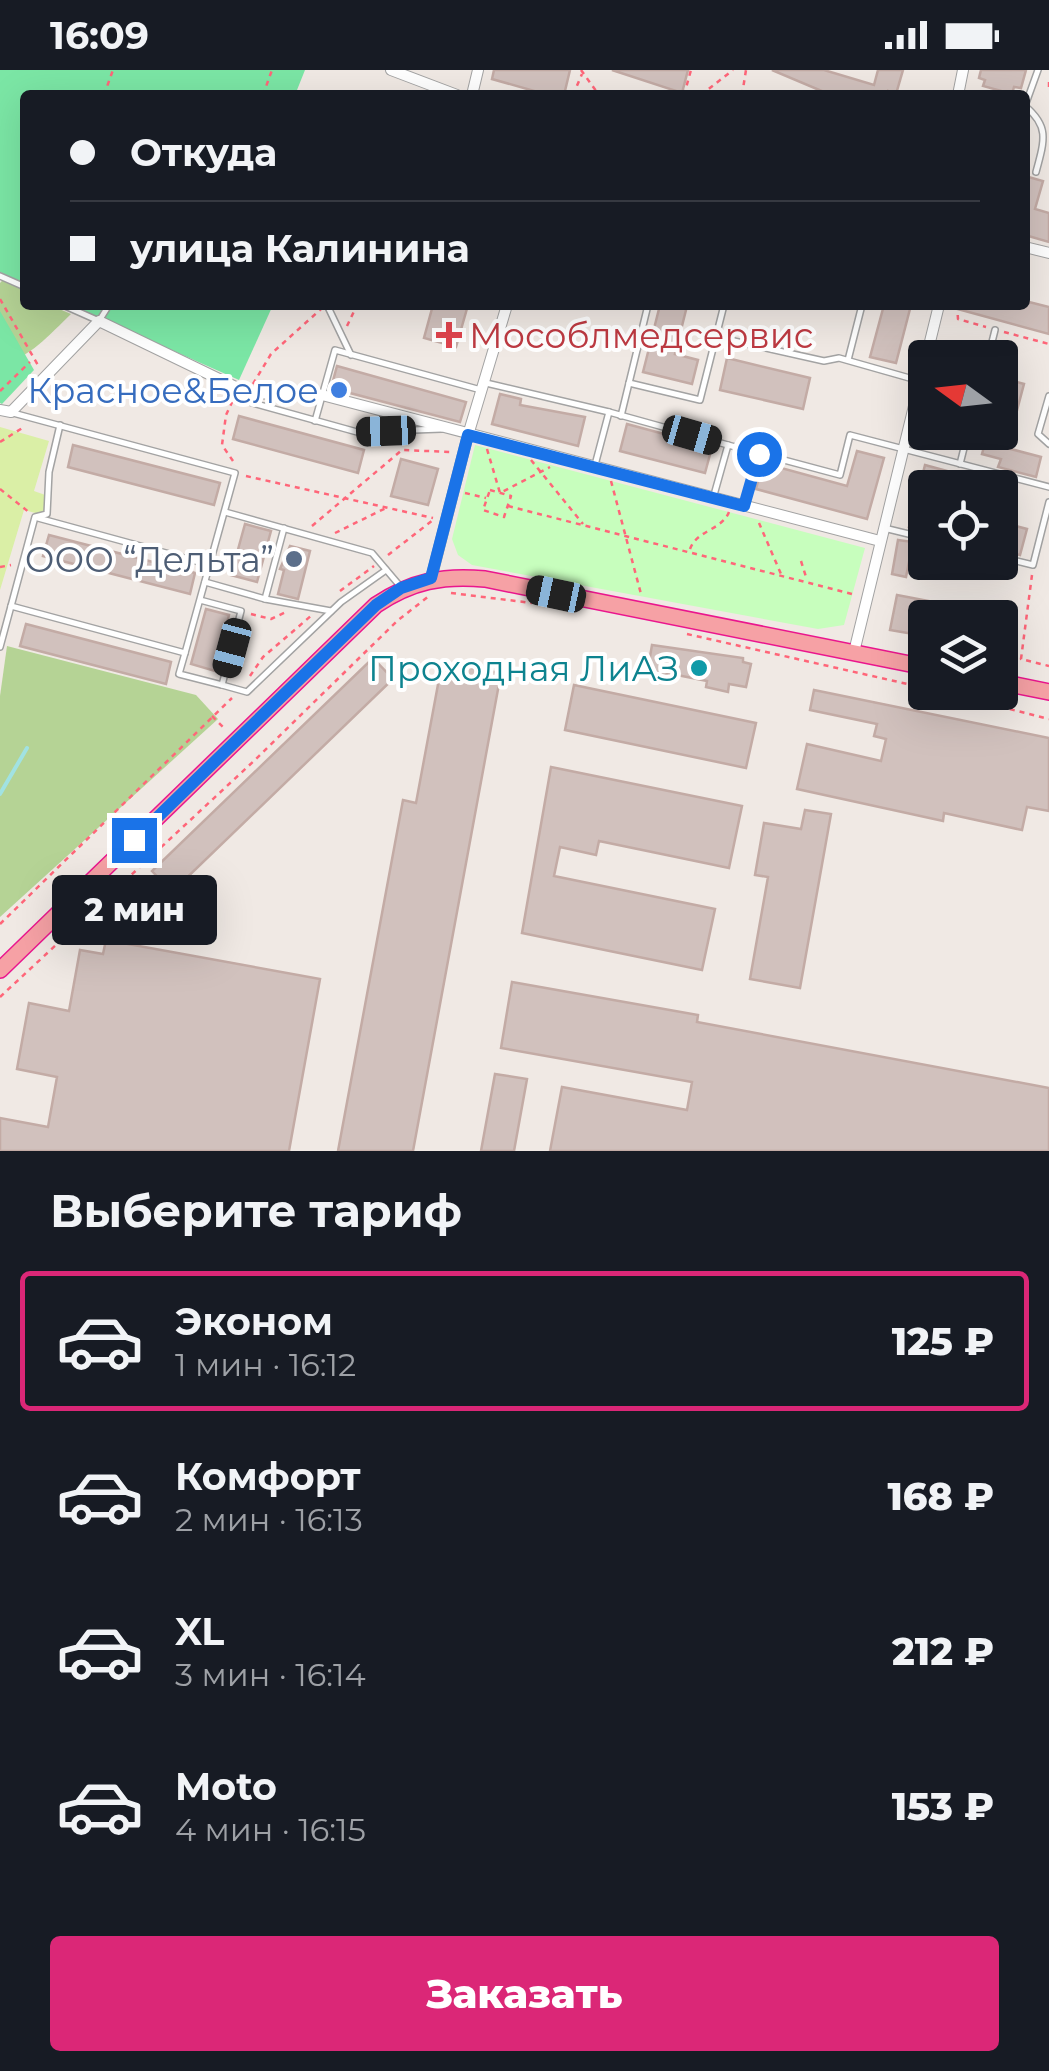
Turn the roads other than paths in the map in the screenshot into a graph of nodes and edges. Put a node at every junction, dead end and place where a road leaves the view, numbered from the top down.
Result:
1 (390, 70) edge
2 (444, 90) edge
3 (1030, 109) edge
4 (1036, 172) dead end
5 (74, 310) edge
6 (104, 310) edge
7 (330, 310) edge
8 (505, 310) edge
9 (647, 310) edge
10 (723, 310) edge
11 (861, 310) edge
12 (939, 310) edge
13 (99, 321) junction
14 (995, 330) dead end
15 (716, 336) junction
16 (930, 340) edge
17 (992, 340) edge
18 (351, 355) junction
19 (848, 361) junction
20 (908, 377) edge
21 (629, 383) junction
22 (482, 387) junction
23 (243, 391) junction
24 (322, 395) junction
25 (1049, 396) edge
26 (6, 411) edge
27 (609, 412) junction
28 (621, 416) junction
29 (316, 421) junction
30 (60, 426) junction
31 (444, 429) junction
32 (908, 429) edge
33 (468, 435) junction
34 (1049, 444) edge
35 (728, 445) junction
36 (903, 449) junction
37 (964, 450) edge
38 (759, 454) junction
39 (960, 464) junction
40 (594, 468) junction
41 (1049, 487) edge
42 (713, 498) junction
43 (1049, 502) edge
44 (744, 506) junction
45 (224, 512) junction
46 (35, 517) junction
47 (284, 528) junction
48 (884, 528) junction
49 (1045, 531) edge
50 (908, 534) edge
51 (880, 541) junction
52 (1018, 562) edge
53 (210, 566) junction
54 (386, 570) junction
55 (205, 582) junction
56 (432, 586) junction
57 (401, 588) junction
58 (200, 600) junction
59 (265, 600) junction
60 (12, 606) junction
61 (331, 611) junction
62 (3, 626) edge
63 (0, 647) edge
64 (854, 652) junction
65 (185, 653) junction
66 (908, 663) edge
67 (222, 685) junction
68 (1018, 686) edge
69 (1049, 692) edge
70 (0, 970) edge

1 - 2 street
3 - 4 lane
5 - 13 lane
6 - 13 lane
7 - 18 lane
8 - 22 street
9 - 21 lane
10 - 15 lane
11 - 19 lane
12 - 16 street
13 - 23 street
13 - 26 street
14 - 17 lane
15 - 19 lane
15 - 21 lane
18 - 22 lane
18 - 24 lane
19 - 20 lane
21 - 28 lane
22 - 27 lane
22 - 33 street
23 - 24 street
23 - 29 lane
24 - 29 lane
24 - 31 street
25 - 34 lane
26 - 30 lane
27 - 28 lane
27 - 40 lane
28 - 35 lane
29 - 31 lane
30 - 45 lane
30 - 46 lane
31 - 33 street
32 - 36 street
33 - 40 street
33 - 56 street
35 - 38 lane
35 - 42 lane
36 - 38 lane
36 - 39 lane
36 - 48 street
37 - 39 lane
38 - 44 lane
39 - 41 lane
40 - 42 street
42 - 44 street
43 - 49 lane
44 - 51 street
45 - 47 lane
45 - 53 lane
46 - 53 lane
46 - 60 lane
47 - 54 lane
47 - 59 lane
48 - 50 lane
48 - 51 street
49 - 52 lane
51 - 64 street
53 - 55 lane
54 - 57 lane
54 - 61 lane
55 - 58 lane
55 - 59 lane
56 - 57 highway
56 - 64 highway
57 - 70 highway
58 - 65 lane
58 - 67 lane
59 - 61 lane
60 - 62 lane
60 - 65 lane
61 - 67 lane
62 - 63 lane
64 - 66 highway
65 - 67 lane
68 - 69 highway

